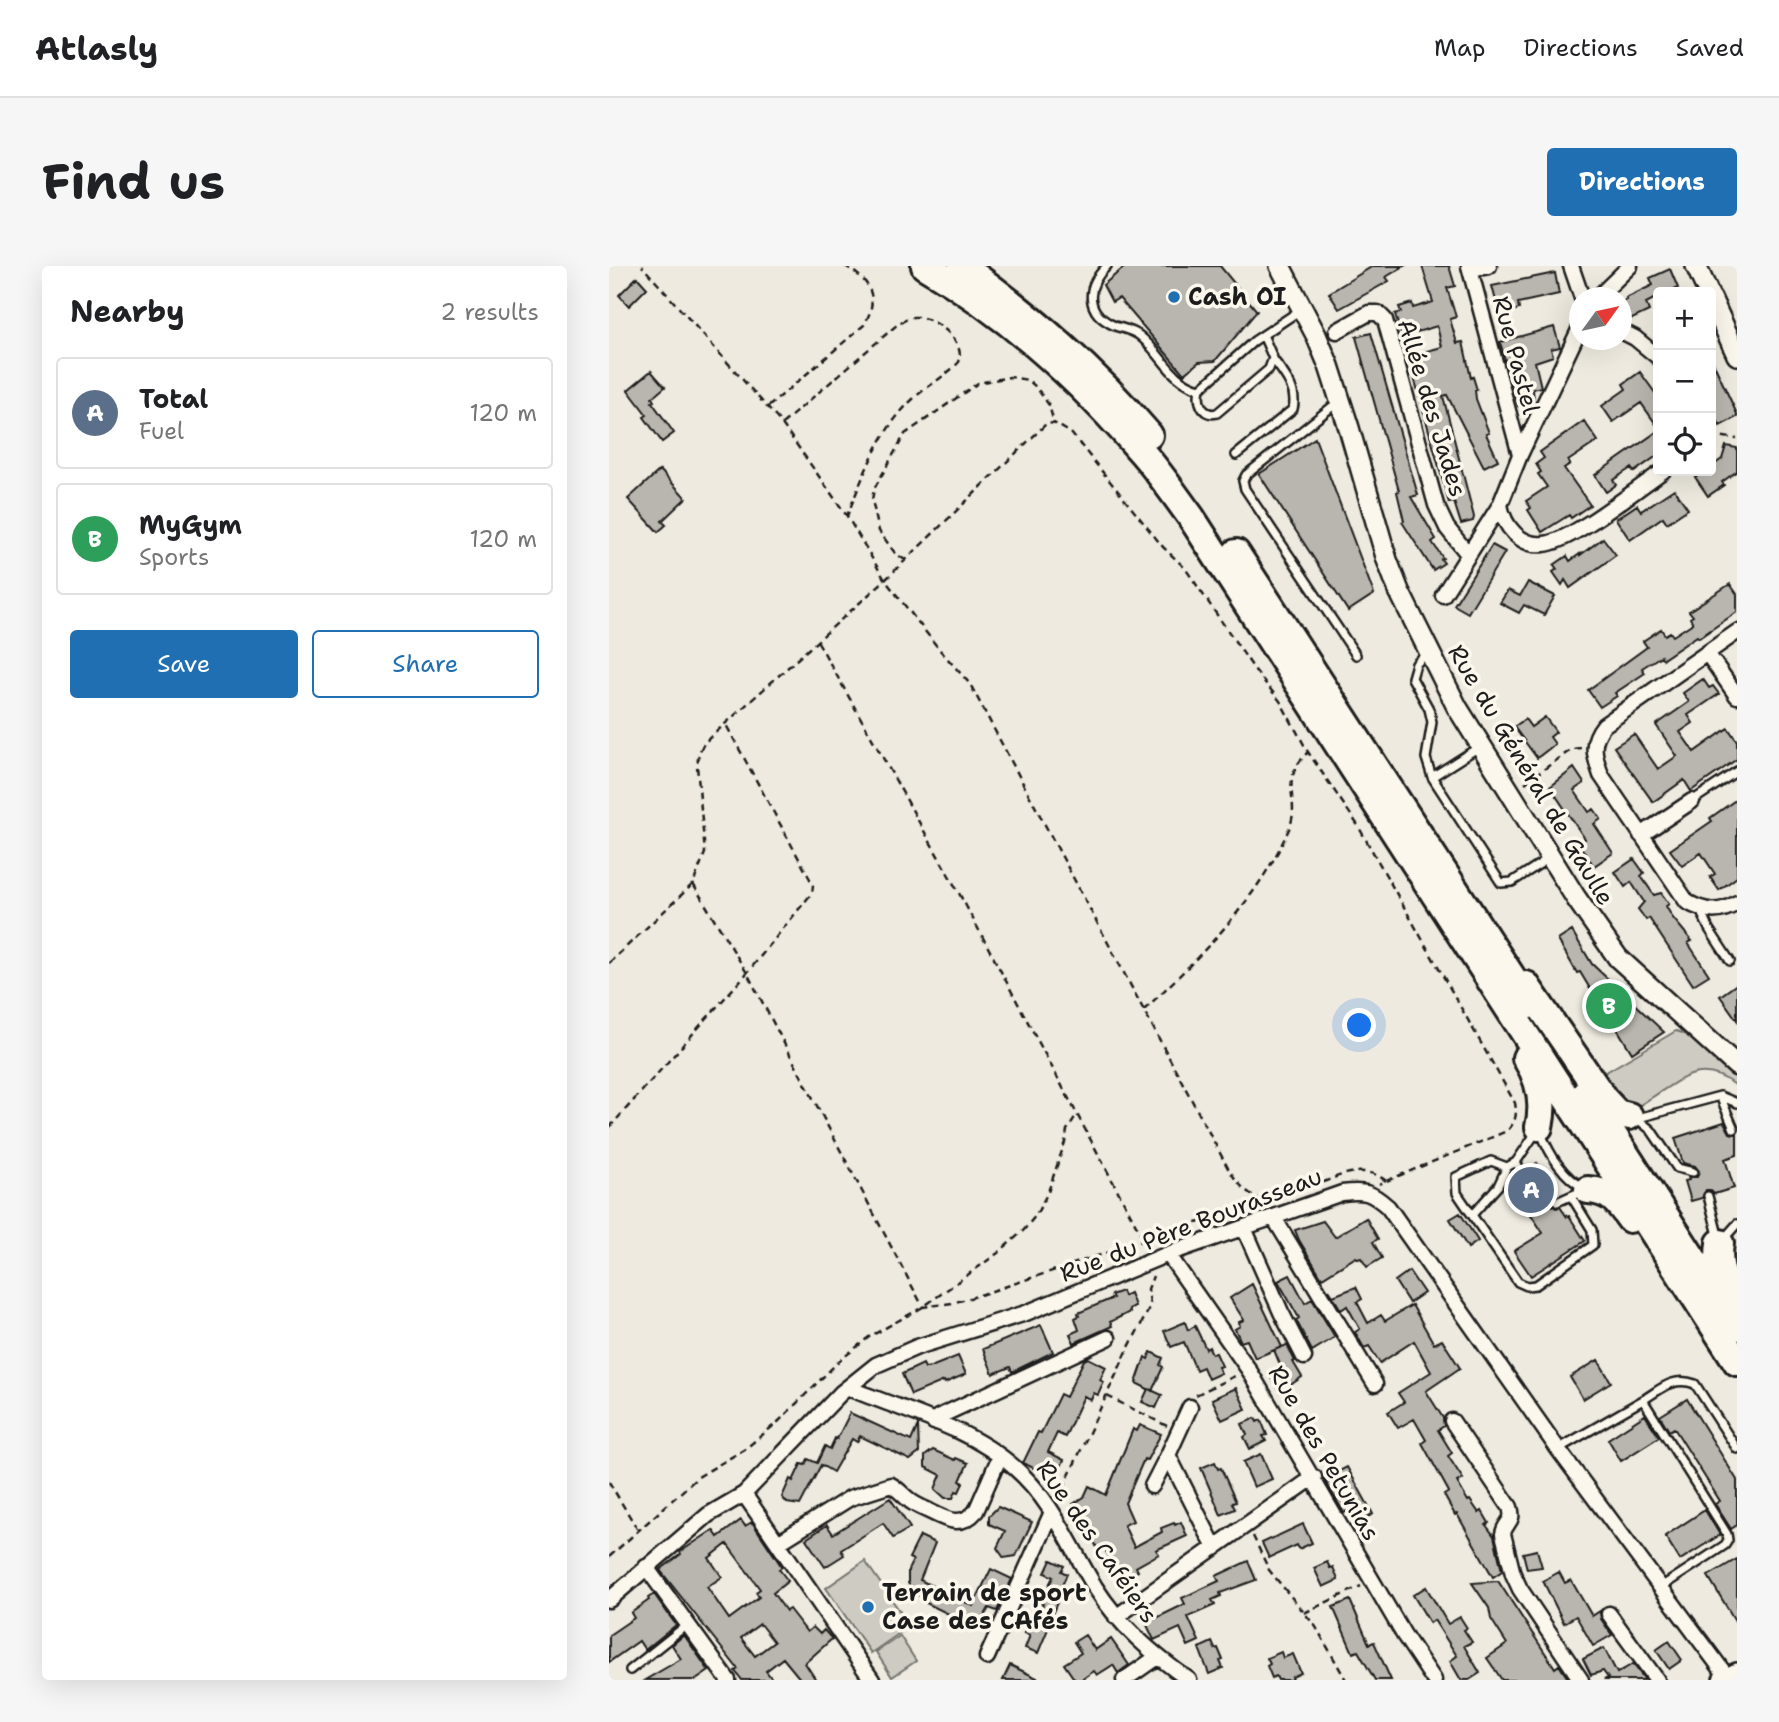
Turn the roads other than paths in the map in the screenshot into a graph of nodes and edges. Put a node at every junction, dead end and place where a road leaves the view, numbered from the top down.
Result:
1 (925, 266) edge
2 (962, 266) edge
3 (1107, 266) edge
4 (1280, 266) edge
5 (1489, 266) edge
6 (1571, 266) edge
7 (1630, 266) edge
8 (1696, 266) edge
9 (1470, 268) edge
10 (1578, 287) edge
11 (1608, 287) edge
12 (1706, 287) edge
13 (1303, 309) junction
14 (1716, 309) edge
15 (1337, 331) dead end
16 (1263, 335) junction
17 (1632, 336) edge
18 (1570, 350) edge
19 (1653, 353) edge
20 (1737, 355) edge
21 (1273, 359) junction
22 (1201, 389) junction
23 (1341, 400) junction
24 (1236, 455) dead end
25 (1520, 455) junction
26 (1656, 476) edge
27 (1500, 505) junction
28 (1468, 554) junction
29 (1443, 595) dead end
30 (1737, 632) edge
31 (1428, 652) junction
32 (1707, 653) junction
33 (1356, 655) dead end
34 (1737, 696) edge
35 (1480, 747) junction
36 (1737, 771) edge
37 (1432, 777) junction
38 (1692, 802) joint
39 (1641, 835) junction
40 (1550, 857) junction
41 (1437, 862) junction
42 (1737, 903) edge
43 (1700, 909) junction
44 (1730, 961) dead end
45 (1512, 1011) junction
46 (1737, 1066) edge
47 (1720, 1096) junction
48 (1737, 1103) edge
49 (1633, 1117) junction
50 (1539, 1127) junction
51 (1734, 1129) dead end
52 (1516, 1162) junction
53 (1507, 1167) junction
54 (1693, 1171) dead end
55 (1522, 1172) dead end
56 (1580, 1193) junction
57 (1708, 1196) dead end
58 (1557, 1202) dead end
59 (1472, 1215) junction
60 (1274, 1218) junction
61 (1244, 1228) junction
62 (1728, 1233) edge
63 (1168, 1254) junction
64 (1737, 1304) edge
65 (1108, 1338) dead end
66 (1735, 1347) edge
67 (1304, 1357) dead end
68 (1375, 1384) dead end
69 (848, 1388) junction
70 (1643, 1400) junction
71 (1190, 1407) road end
72 (1452, 1421) dead end
73 (934, 1422) junction
74 (1558, 1449) junction
75 (1737, 1449) edge
76 (1168, 1455) junction
77 (1000, 1456) junction
78 (1314, 1477) junction
79 (1152, 1486) dead end
80 (744, 1494) junction
81 (1052, 1512) junction
82 (778, 1543) junction
83 (1215, 1548) junction
84 (646, 1567) junction
85 (1661, 1587) junction
86 (609, 1600) edge
87 (1609, 1614) dead end
88 (1116, 1617) junction
89 (689, 1623) junction
90 (987, 1657) dead end
91 (1157, 1657) junction
92 (630, 1670) dead end
93 (1729, 1677) edge
94 (728, 1680) edge
95 (872, 1680) edge
96 (1124, 1680) edge
97 (1189, 1680) edge
98 (1434, 1680) edge
99 (1581, 1680) edge
100 (1657, 1680) edge

1 - 45 highway
2 - 41 highway
3 - 22 lane
4 - 13 street, Rue du Général de Gaulle
5 - 9 street
6 - 10 street
7 - 11 street
8 - 12 street
9 - 25 street, Rue Pastel
13 - 16 lane
13 - 23 street, Rue du Général de Gaulle
14 - 20 street
15 - 28 street, Allée des Jades
16 - 21 lane
16 - 22 lane
17 - 19 street
18 - 25 street
21 - 22 lane
21 - 24 lane
23 - 31 street, Rue du Général de Gaulle
23 - 33 lane
25 - 27 street
26 - 27 street
27 - 28 street
28 - 29 street
30 - 32 street
31 - 35 street, Rue du Général de Gaulle
31 - 37 lane
32 - 34 street
32 - 39 street
35 - 37 lane
35 - 40 street, Rue du Général de Gaulle
36 - 38 lane
37 - 40 lane
38 - 39 street
39 - 43 street
40 - 46 street, Rue du Général de Gaulle
41 - 49 highway
41 - 66 highway
42 - 43 street
43 - 44 lane
45 - 50 highway
45 - 66 highway
47 - 48 lane
47 - 49 lane
47 - 51 lane
49 - 54 lane
50 - 52 lane
50 - 56 lane
52 - 53 lane
52 - 55 lane
53 - 59 lane
53 - 59 lane
56 - 58 lane
56 - 59 lane
56 - 66 highway
57 - 62 lane
60 - 61 street, Rue du Père Bourasseau
60 - 68 street
60 - 74 street, Rue du Père Bourasseau
61 - 63 street, Rue du Père Bourasseau
61 - 67 street
62 - 64 highway
63 - 69 street, Rue du Père Bourasseau
63 - 78 street, Rue des Petunias
65 - 73 street
69 - 73 street, Rue des Caféiers
69 - 80 street, Rue du Père Bourasseau
70 - 74 lane
70 - 75 lane
70 - 85 lane
71 - 76 street
72 - 99 street
73 - 77 street, Rue des Caféiers
74 - 85 street, Rue du Père Bourasseau
76 - 79 street
76 - 83 street
77 - 81 street, Rue des Caféiers
77 - 82 street
78 - 83 street
78 - 98 street, Rue des Petunias
80 - 82 street
80 - 84 street, Rue du Père Bourasseau
81 - 88 street, Rue des Caféiers
81 - 90 street
82 - 95 street
83 - 88 street
84 - 86 street, Rue du Père Bourasseau
84 - 89 street
85 - 93 street, Rue du Père Bourasseau
87 - 100 street
88 - 91 street, Rue des Caféiers
89 - 92 lane
89 - 94 street
91 - 96 street
91 - 97 street, Rue des Caféiers

